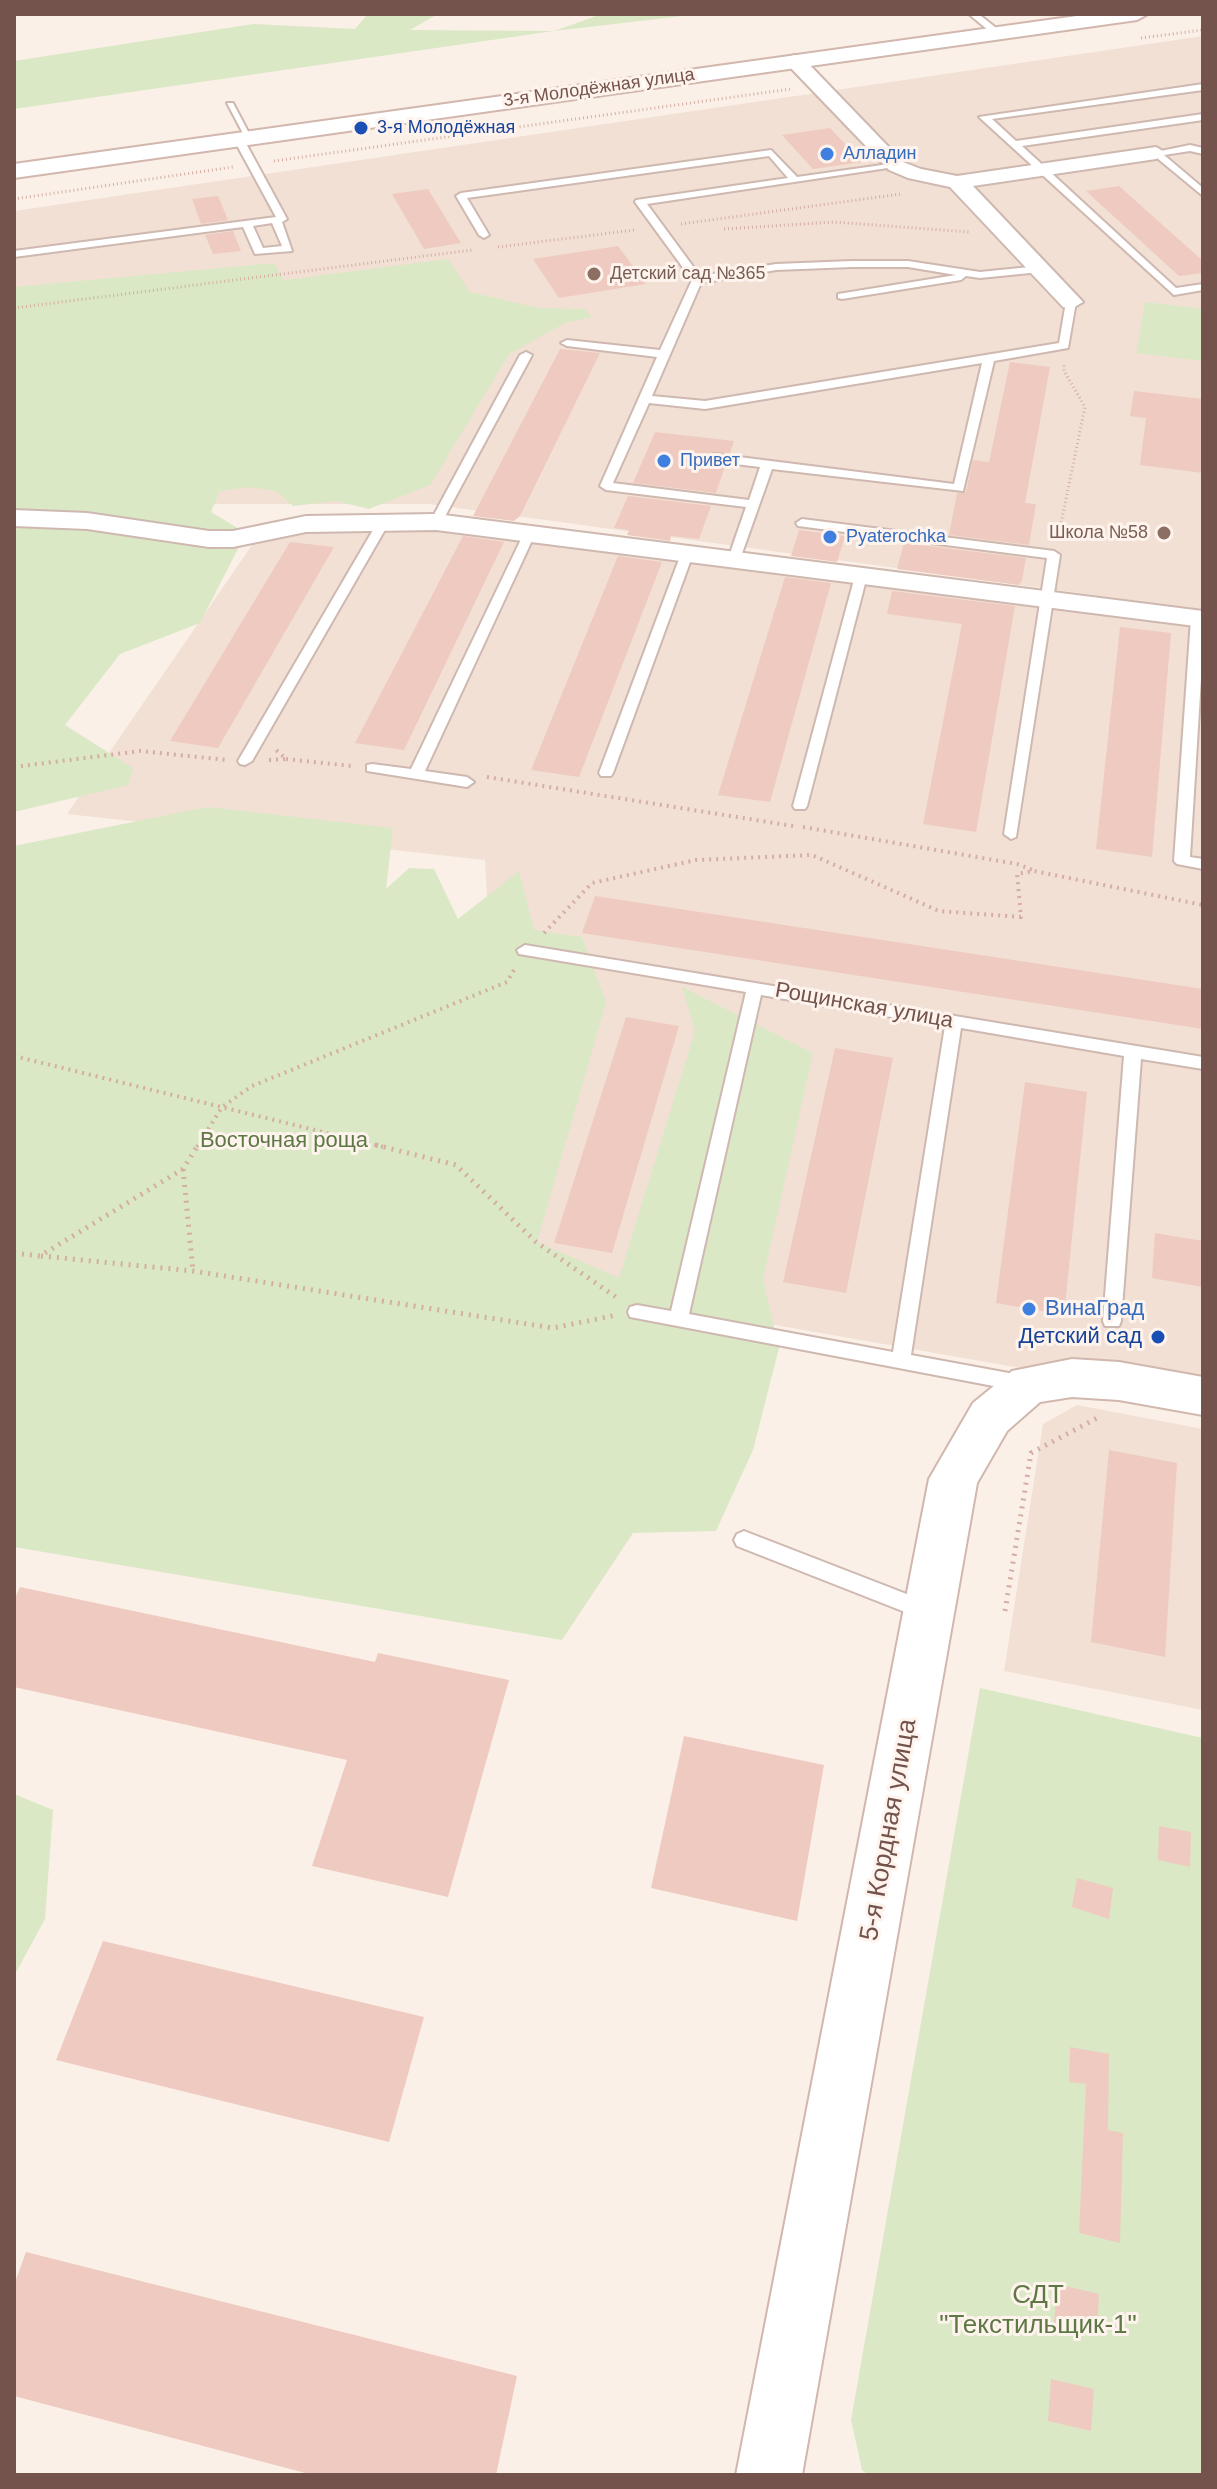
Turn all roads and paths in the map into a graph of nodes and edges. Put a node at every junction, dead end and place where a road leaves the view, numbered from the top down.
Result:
1 (980, 14) edge
2 (1137, 14) edge
3 (997, 33) junction
4 (795, 61) junction
5 (1203, 87) edge
6 (230, 105) dead end
7 (1203, 117) edge
8 (244, 137) junction
9 (1014, 144) junction
10 (1203, 151) edge
11 (1156, 153) junction
12 (896, 166) junction
13 (1042, 170) junction
14 (14, 171) edge
15 (795, 180) junction
16 (957, 182) junction
17 (1203, 193) edge
18 (276, 220) junction
19 (247, 224) junction
20 (724, 229) dead end
21 (484, 235) dead end
22 (1010, 237) junction
23 (14, 254) edge
24 (1040, 269) junction
25 (980, 275) junction
26 (697, 280) junction
27 (1203, 287) edge
28 (842, 296) dead end
29 (1071, 302) joint
30 (567, 343) dead end
31 (1064, 346) junction
32 (664, 354) junction
33 (526, 355) dead end
34 (989, 359) junction
35 (645, 399) junction
36 (715, 458) dead end
37 (767, 465) junction
38 (754, 504) junction
39 (14, 518) edge
40 (384, 521) junction
41 (436, 522) junction
42 (802, 523) dead end
43 (529, 534) junction
44 (687, 554) junction
45 (1054, 555) junction
46 (734, 559) junction
47 (861, 576) junction
48 (1047, 599) junction
49 (1200, 619) edge
50 (286, 759) dead end
51 (245, 761) joint
52 (14, 767) edge
53 (372, 768) joint
54 (606, 773) dead end
55 (416, 774) junction
56 (467, 782) joint
57 (800, 806) dead end
58 (1011, 834) dead end
59 (1203, 864) edge
60 (1034, 871) dead end
61 (525, 950) dead end
62 (755, 987) junction
63 (954, 1021) junction
64 (1133, 1050) junction
65 (14, 1056) edge
66 (1203, 1063) edge
67 (183, 1169) dead end
68 (40, 1256) dead end
69 (193, 1271) junction
70 (637, 1312) junction
71 (678, 1321) junction
72 (1112, 1321) dead end
73 (901, 1361) junction
74 (1028, 1385) junction
75 (1203, 1396) edge
76 (1116, 1408) dead end
77 (744, 1540) dead end
78 (1005, 1611) dead end
79 (929, 1612) junction
80 (769, 2475) edge

1 - 3 lane
2 - 3 main road, 3-я Молодёжная улица
3 - 4 main road, 3-я Молодёжная улица
4 - 8 main road, 3-я Молодёжная улица
4 - 12 street
5 - 9 lane
6 - 8 lane
7 - 9 lane
8 - 14 main road, 3-я Молодёжная улица
8 - 18 lane
9 - 13 lane
10 - 11 lane
11 - 13 street
11 - 17 lane
12 - 15 lane
12 - 16 street
13 - 16 street
13 - 27 lane
15 - 21 lane
15 - 26 lane
16 - 22 street
18 - 19 lane
18 - 19 lane
19 - 23 lane
20 - 22 path
22 - 24 street
24 - 25 lane
24 - 29 street
25 - 26 lane
25 - 28 lane
26 - 32 lane
29 - 31 lane
30 - 32 lane
31 - 34 lane
31 - 45 path
32 - 35 lane
33 - 41 lane
34 - 35 lane
34 - 37 lane
35 - 38 lane
36 - 37 lane
37 - 38 lane
38 - 46 lane
39 - 40 street
40 - 41 street
40 - 51 lane
41 - 43 street
42 - 45 lane
43 - 44 street
43 - 55 lane
44 - 46 street
44 - 54 lane
45 - 48 lane
46 - 47 street
47 - 48 street
47 - 57 lane
48 - 49 street
48 - 58 lane
49 - 59 lane
50 - 53 path
51 - 52 path
53 - 55 lane
55 - 56 lane
56 - 60 path
61 - 62 lane, Рощинская улица
62 - 63 lane, Рощинская улица
62 - 71 lane
63 - 64 lane, Рощинская улица
63 - 73 lane
64 - 66 lane, Рощинская улица
64 - 72 lane
65 - 70 path
67 - 69 path
68 - 69 path
69 - 70 path
70 - 71 lane
71 - 73 lane
73 - 74 lane
74 - 75 main road
74 - 79 main road, 5-я Кордная улица
76 - 78 path
77 - 79 lane
79 - 80 main road, 5-я Кордная улица

